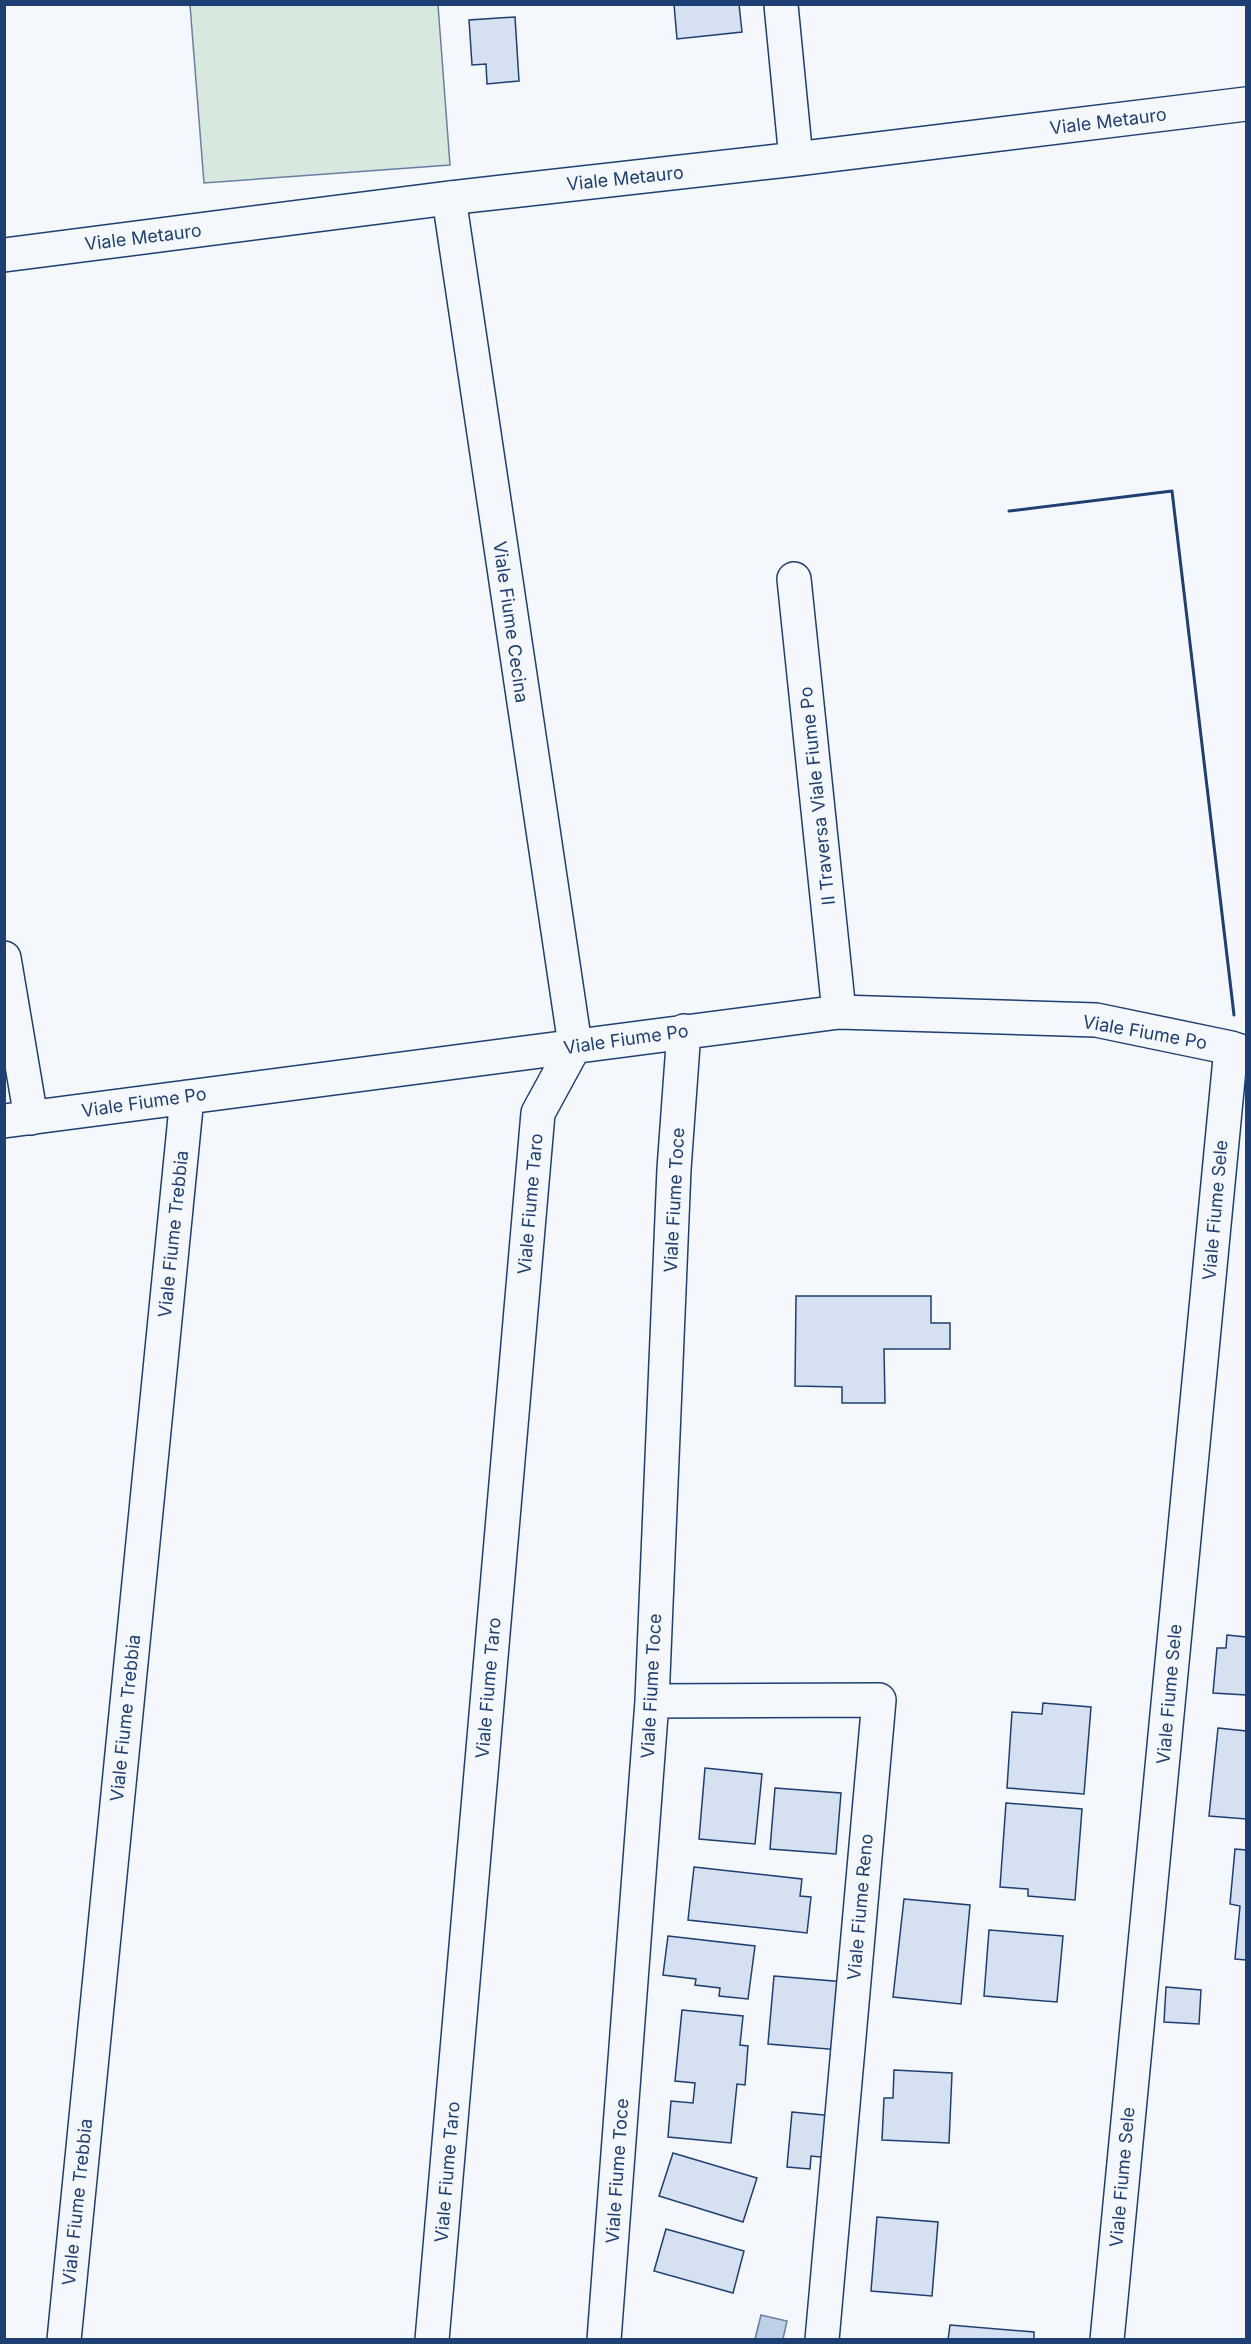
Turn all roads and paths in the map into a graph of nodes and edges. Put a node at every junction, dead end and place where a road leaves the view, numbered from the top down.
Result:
1 (781, 5) edge
2 (1246, 104) edge
3 (796, 159) junction
4 (449, 198) junction
5 (4, 255) edge
6 (794, 579) dead end
7 (4, 958) edge
8 (839, 1012) junction
9 (684, 1032) junction
10 (575, 1045) junction
11 (1239, 1050) edge
12 (187, 1097) junction
13 (18, 1119) edge
14 (652, 1701) junction
15 (64, 2340) edge
16 (432, 2340) edge
17 (604, 2340) edge
18 (822, 2340) edge
19 (1107, 2340) edge

1 - 3 street
2 - 3 street, Viale Metauro
3 - 4 street, Viale Metauro
4 - 5 street, Viale Metauro
4 - 10 street, Viale Fiume Cecina
6 - 8 street, II Traversa Viale Fiume Po
7 - 13 street
8 - 9 street, Viale Fiume Po
8 - 11 street, Viale Fiume Po
9 - 10 street, Viale Fiume Po
9 - 14 street, Viale Fiume Toce
10 - 12 street, Viale Fiume Po
10 - 16 street, Viale Fiume Taro
11 - 19 street, Viale Fiume Sele
12 - 13 street, Viale Fiume Po
12 - 15 street, Viale Fiume Trebbia
14 - 17 street, Viale Fiume Toce
14 - 18 street, Viale Fiume Reno

